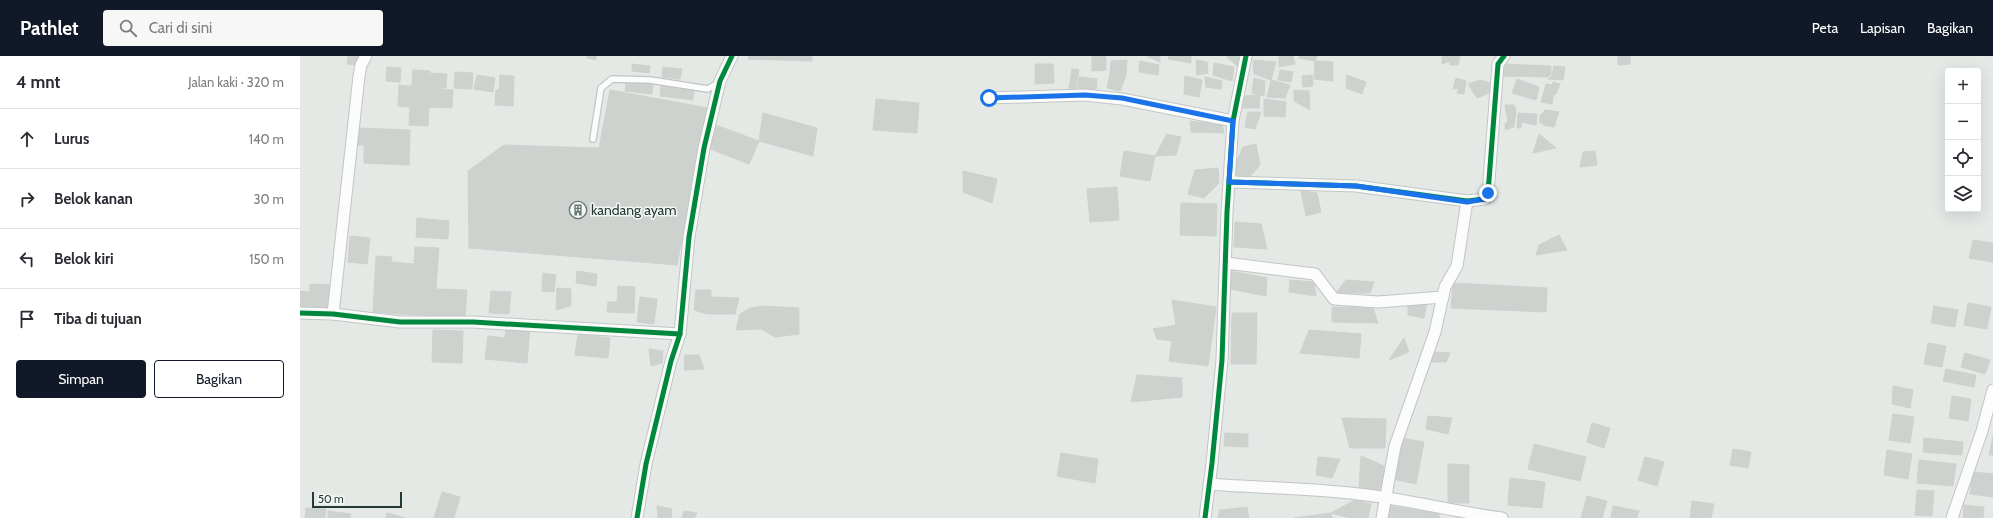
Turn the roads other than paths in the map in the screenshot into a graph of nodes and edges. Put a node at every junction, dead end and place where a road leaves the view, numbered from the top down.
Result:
1 (366, 56) edge
2 (732, 56) edge
3 (1246, 56) edge
4 (1504, 56) edge
5 (720, 81) junction
6 (989, 98) dead end
7 (1233, 121) junction
8 (592, 139) dead end
9 (1229, 182) junction
10 (1467, 202) junction
11 (1226, 263) junction
12 (1443, 297) junction
13 (300, 313) edge
14 (333, 314) junction
15 (680, 334) junction
16 (1993, 390) edge
17 (1209, 484) junction
18 (1386, 498) junction
19 (637, 518) edge
20 (1205, 518) edge
21 (1382, 518) edge
22 (1502, 518) edge
23 (1952, 518) edge

1 - 14 street
2 - 5 street
3 - 7 street
4 - 10 street
5 - 8 lane
5 - 15 street
6 - 7 street
7 - 9 street
9 - 10 street
9 - 11 street
10 - 12 street
11 - 12 street
11 - 17 street
12 - 18 street
13 - 14 street
14 - 15 street
15 - 19 street
16 - 23 street
17 - 18 street
17 - 20 street
18 - 21 street
18 - 22 street

